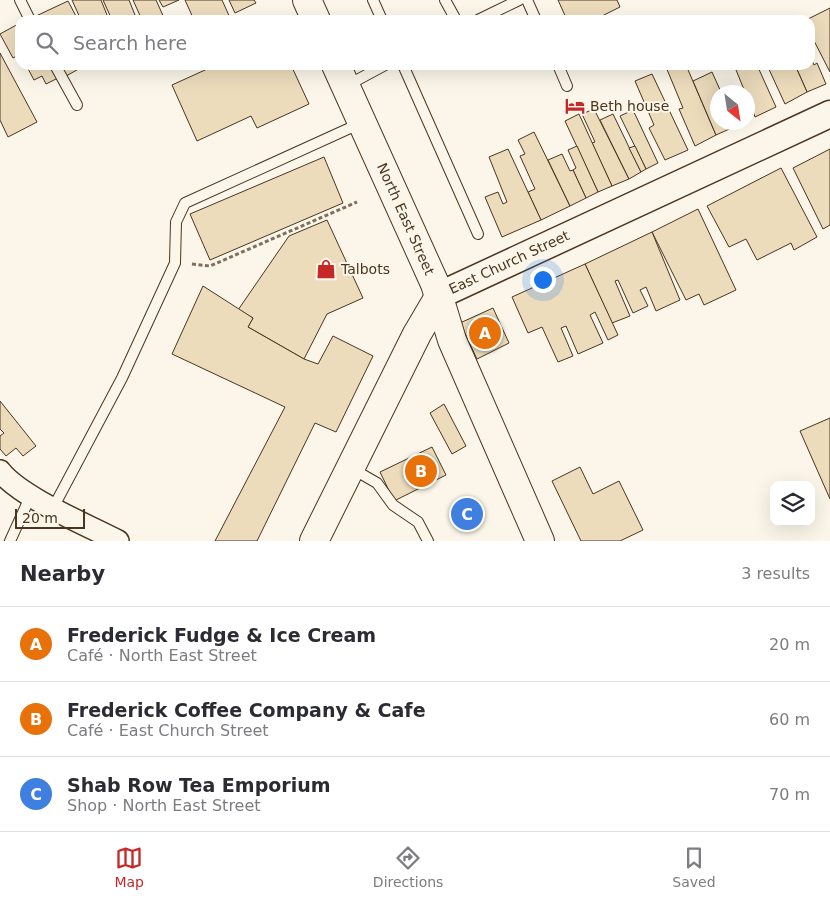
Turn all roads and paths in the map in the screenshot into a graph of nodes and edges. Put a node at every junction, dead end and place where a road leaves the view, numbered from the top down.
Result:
1 (20, 0) edge
2 (307, 0) edge
3 (373, 0) edge
4 (445, 0) edge
5 (519, 0) edge
6 (527, 0) edge
7 (28, 15) edge
8 (314, 15) edge
9 (380, 15) edge
10 (453, 15) edge
11 (488, 15) edge
12 (534, 15) edge
13 (58, 70) edge
14 (363, 70) edge
15 (405, 70) edge
16 (560, 70) edge
17 (341, 75) edge
18 (568, 86) dead end
19 (77, 105) dead end
20 (830, 114) edge
21 (362, 122) junction
22 (357, 202) dead end
23 (478, 234) dead end
24 (175, 263) junction
25 (440, 295) junction
26 (351, 468) junction
27 (0, 471) edge
28 (31, 495) junction
29 (53, 508) junction
30 (10, 541) edge
31 (118, 541) edge
32 (314, 541) edge
33 (428, 541) edge
34 (540, 541) edge

1 - 7 lane
2 - 8 main road
3 - 9 lane
4 - 10 lane
5 - 11 lane
6 - 12 lane
13 - 19 lane
14 - 17 lane
15 - 23 lane
16 - 18 lane
17 - 21 main road, North East Street
20 - 25 street, East Church Street
21 - 24 lane
21 - 25 main road, North East Street
22 - 24 path
24 - 29 lane
25 - 26 main road, East Church Street
25 - 34 main road, North East Street
26 - 32 main road, East Church Street
26 - 33 lane
27 - 28 street
28 - 29 street
28 - 30 lane
29 - 31 street

